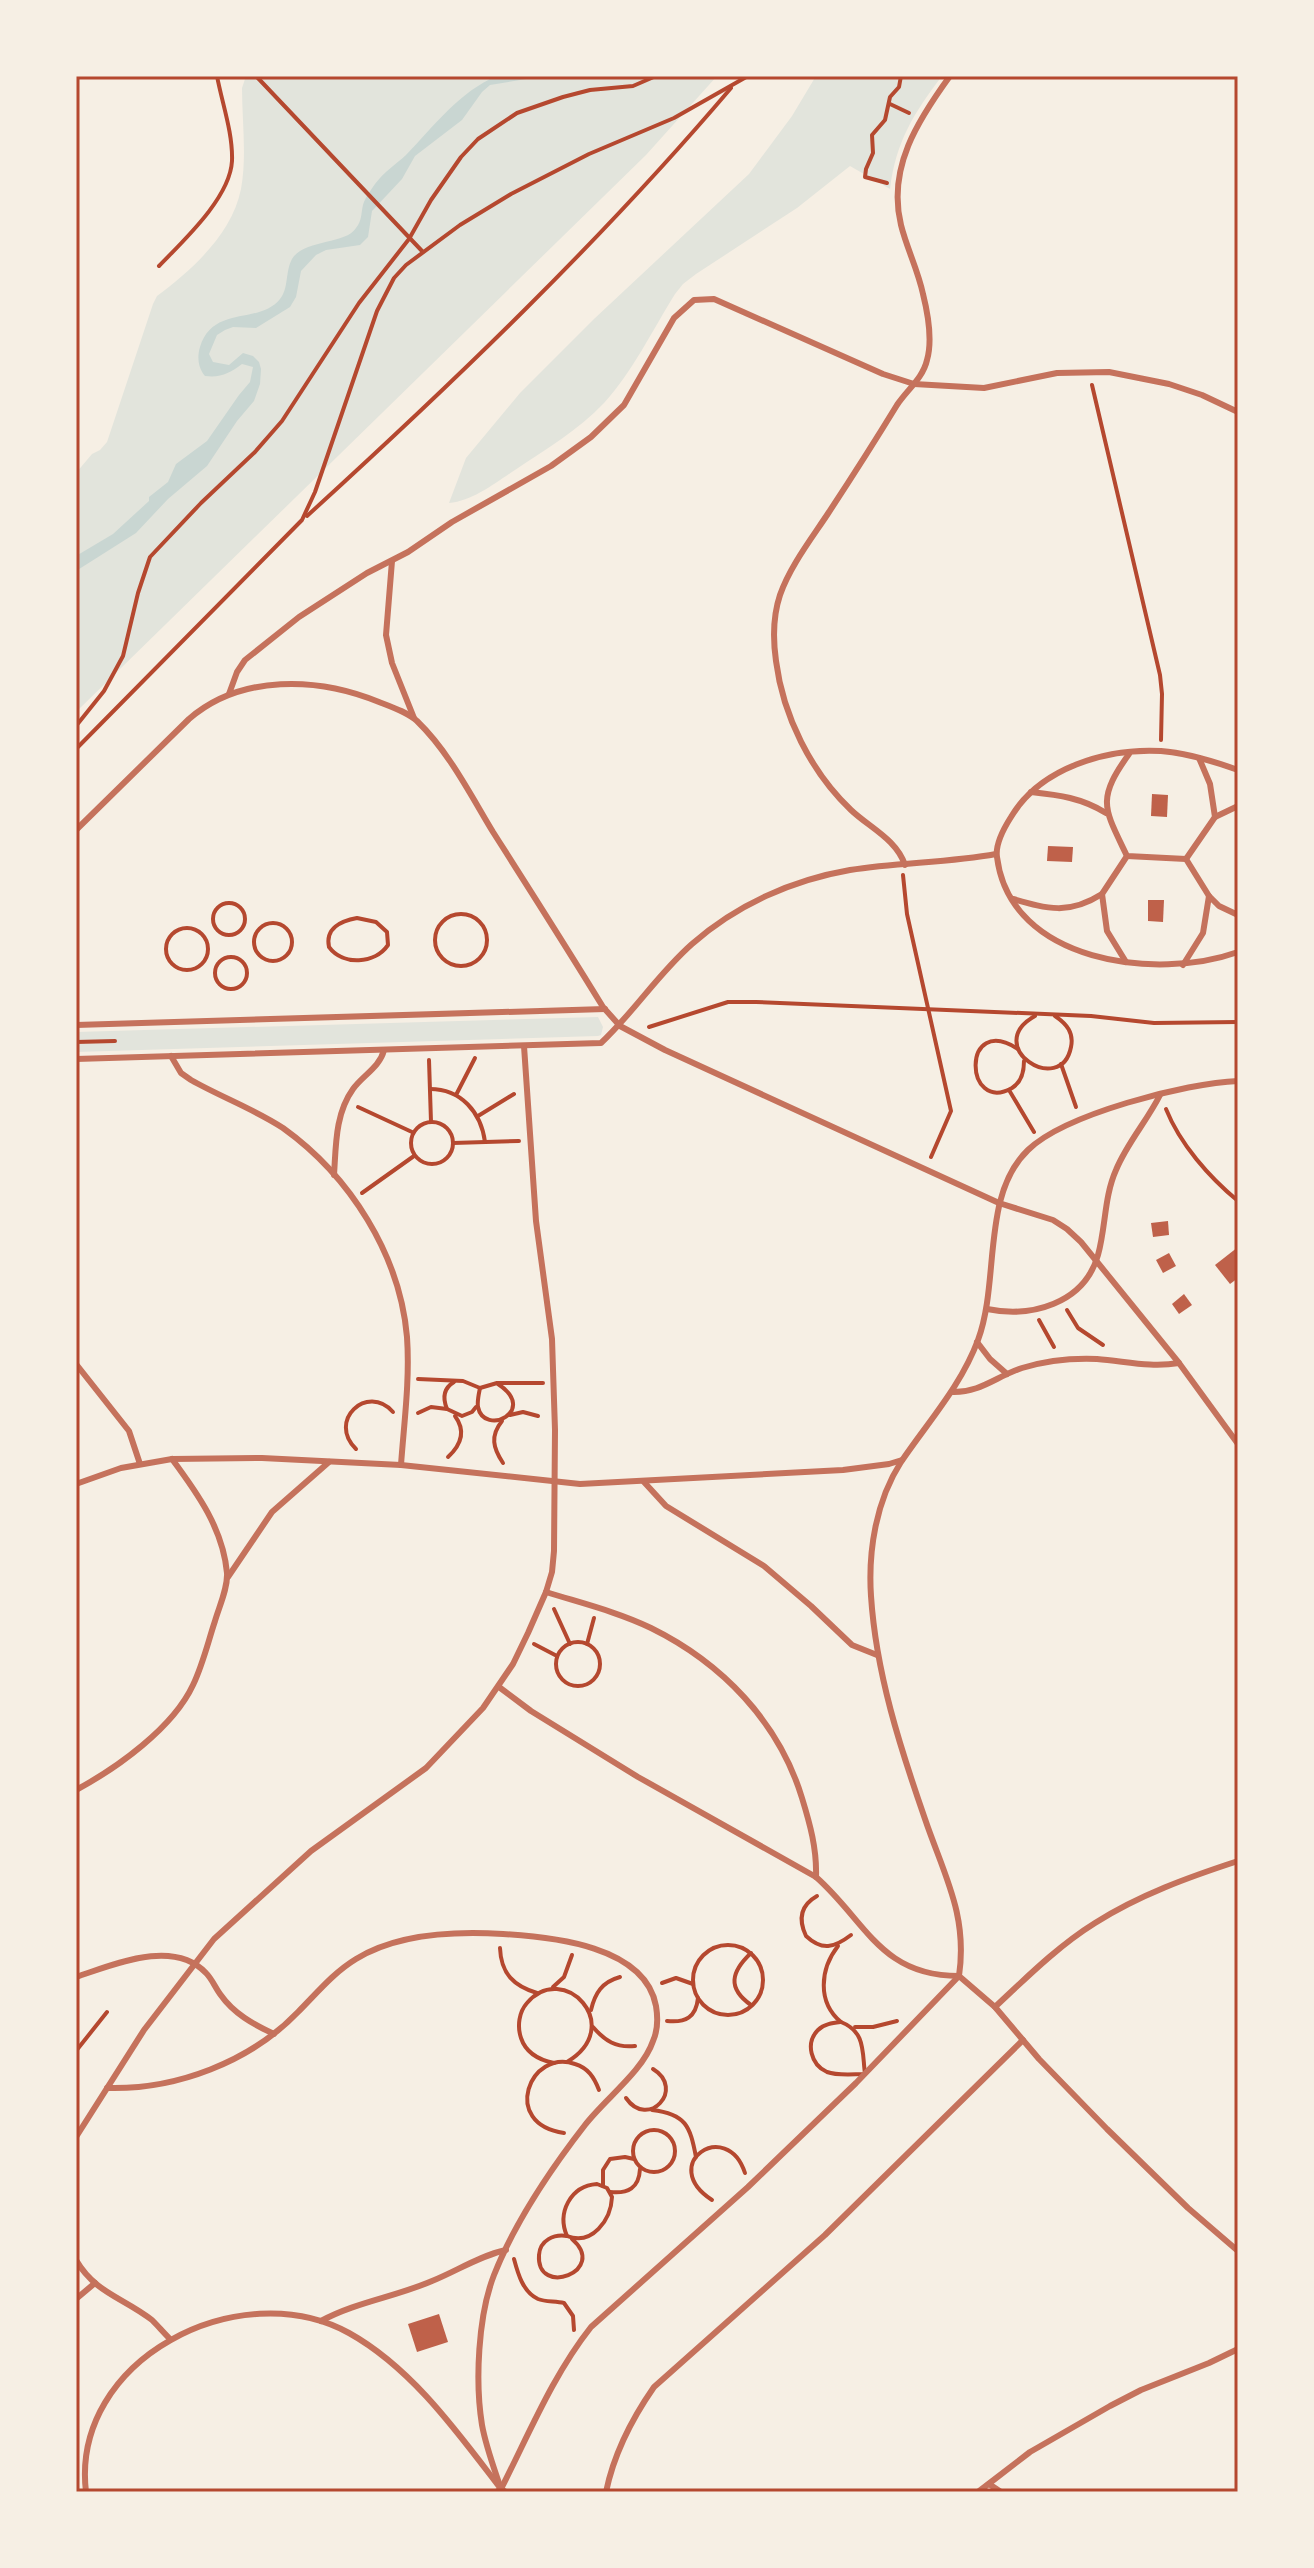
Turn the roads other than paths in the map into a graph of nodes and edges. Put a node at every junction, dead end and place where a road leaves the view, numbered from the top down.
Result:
1 (950, 76) edge
2 (914, 384) junction
3 (1238, 412) edge
4 (392, 561) junction
5 (229, 694) junction
6 (414, 718) junction
7 (1129, 753) junction
8 (1199, 758) junction
9 (1238, 770) edge
10 (1031, 792) junction
11 (1238, 806) edge
12 (1106, 813) junction
13 (1215, 817) junction
14 (76, 830) edge
15 (996, 854) junction
16 (1127, 856) junction
17 (1186, 859) junction
18 (903, 865) junction
19 (1102, 894) junction
20 (1209, 896) junction
21 (1013, 899) junction
22 (1238, 915) edge
23 (1238, 952) edge
24 (1126, 962) junction
25 (1183, 965) junction
26 (605, 1009) junction
27 (76, 1025) edge
28 (620, 1026) junction
29 (524, 1046) junction
30 (384, 1050) junction
31 (171, 1056) junction
32 (76, 1059) edge
33 (1238, 1081) edge
34 (1160, 1095) junction
35 (334, 1175) junction
36 (999, 1203) junction
37 (1097, 1259) junction
38 (987, 1309) junction
39 (977, 1342) junction
40 (1179, 1363) junction
41 (76, 1364) edge
42 (1007, 1374) junction
43 (952, 1392) junction
44 (1238, 1444) edge
45 (172, 1459) junction
46 (903, 1460) junction
47 (329, 1462) junction
48 (140, 1464) junction
49 (401, 1465) junction
50 (644, 1482) junction
51 (554, 1483) junction
52 (76, 1484) edge
53 (228, 1577) junction
54 (546, 1592) junction
55 (877, 1655) junction
56 (499, 1687) junction
57 (76, 1790) edge
58 (1238, 1861) edge
59 (816, 1877) junction
60 (195, 1964) junction
61 (959, 1976) junction
62 (76, 1977) edge
63 (995, 2007) junction
64 (274, 2034) junction
65 (1023, 2040) junction
66 (107, 2088) junction
67 (76, 2137) edge
68 (506, 2250) junction
69 (1238, 2251) edge
70 (76, 2260) edge
71 (95, 2283) junction
72 (76, 2299) edge
73 (321, 2321) junction
74 (170, 2339) junction
75 (1238, 2349) edge
76 (989, 2484) junction
77 (501, 2491) edge
78 (86, 2492) edge
79 (606, 2492) edge
80 (978, 2492) edge
81 (1001, 2492) edge

1 - 2 lane
2 - 3 lane
2 - 4 lane
2 - 18 lane
4 - 5 lane
4 - 6 lane
5 - 6 lane
5 - 14 lane
6 - 26 lane
7 - 8 lane
7 - 10 lane
7 - 12 lane
8 - 9 lane
8 - 13 lane
10 - 12 lane
10 - 15 lane
11 - 13 lane
12 - 16 lane
13 - 17 lane
15 - 18 lane
15 - 21 lane
16 - 17 lane
16 - 19 lane
17 - 20 lane
18 - 28 lane
19 - 21 lane
19 - 24 lane
20 - 22 lane
20 - 25 lane
21 - 24 lane
23 - 25 lane
24 - 25 lane
26 - 27 lane
26 - 28 lane
28 - 29 lane
28 - 36 lane
29 - 30 lane
29 - 51 lane
30 - 31 lane
30 - 35 lane
31 - 32 lane
31 - 35 lane
33 - 34 lane
34 - 36 lane
34 - 37 lane
35 - 49 lane
36 - 37 lane
36 - 38 lane
37 - 38 lane
37 - 40 lane
38 - 39 lane
39 - 42 lane
39 - 43 lane
40 - 42 lane
40 - 44 lane
41 - 48 lane
42 - 43 lane
43 - 46 lane
45 - 47 lane
45 - 48 lane
45 - 53 lane
46 - 50 lane
46 - 55 lane
47 - 49 lane
47 - 53 lane
48 - 52 lane
49 - 51 lane
50 - 51 lane
50 - 55 lane
51 - 54 lane
53 - 57 lane
54 - 56 lane
54 - 59 lane
55 - 61 lane
56 - 59 lane
56 - 60 lane
58 - 63 lane
59 - 61 lane
60 - 62 lane
60 - 64 lane
60 - 66 lane
61 - 63 lane
61 - 77 lane
63 - 65 lane
64 - 66 lane
64 - 68 lane
65 - 69 lane
65 - 79 lane
66 - 67 lane
68 - 73 lane
68 - 77 lane
70 - 71 lane
71 - 72 lane
71 - 74 lane
73 - 74 lane
73 - 77 lane
74 - 78 lane
75 - 76 lane
76 - 80 lane
76 - 81 lane

